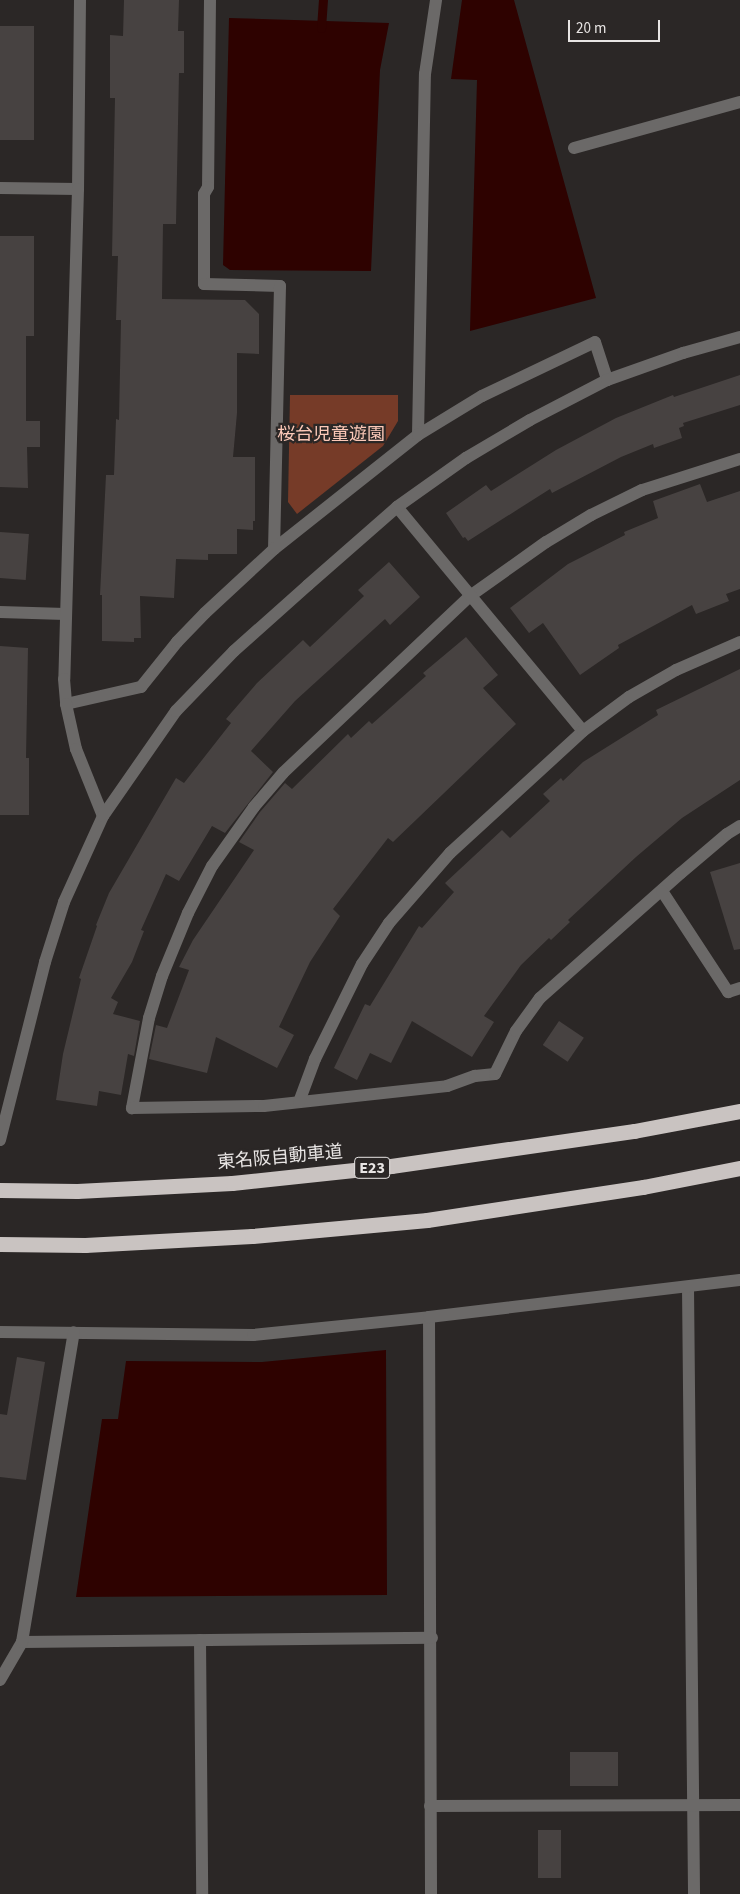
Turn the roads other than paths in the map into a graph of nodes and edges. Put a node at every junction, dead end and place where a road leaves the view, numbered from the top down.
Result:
1 (80, 0) edge
2 (210, 0) edge
3 (436, 0) edge
4 (740, 102) edge
5 (574, 148) dead end
6 (0, 188) edge
7 (78, 189) junction
8 (740, 337) edge
9 (607, 380) junction
10 (418, 435) junction
11 (740, 459) edge
12 (397, 507) junction
13 (274, 549) junction
14 (470, 596) junction
15 (0, 612) edge
16 (65, 614) junction
17 (740, 642) edge
18 (66, 704) junction
19 (584, 731) junction
20 (103, 816) junction
21 (740, 826) edge
22 (662, 891) junction
23 (740, 988) edge
24 (300, 1102) junction
25 (4, 1109) edge
26 (740, 1111) edge
27 (0, 1140) edge
28 (740, 1168) edge
29 (0, 1190) edge
30 (0, 1244) edge
31 (740, 1280) edge
32 (688, 1287) junction
33 (430, 1317) junction
34 (0, 1332) edge
35 (74, 1332) junction
36 (432, 1638) junction
37 (200, 1640) junction
38 (22, 1642) junction
39 (0, 1680) edge
40 (693, 1805) junction
41 (740, 1805) edge
42 (430, 1806) junction
43 (202, 1894) edge
44 (431, 1894) edge
45 (694, 1894) edge

1 - 7 street
2 - 13 street
3 - 10 street
4 - 5 street
6 - 7 street
7 - 16 street
8 - 9 street
9 - 10 street
9 - 12 street
10 - 13 street
11 - 14 street
12 - 14 street
12 - 20 street
13 - 18 street
14 - 19 street
14 - 24 street
15 - 16 street
16 - 18 street
17 - 19 street
18 - 20 street
19 - 24 street
20 - 25 street
21 - 22 street
22 - 23 street
22 - 24 street
25 - 27 street
26 - 29 highway, 東名阪自動車道 / E23
28 - 30 highway
31 - 32 street
32 - 33 street
32 - 40 street
33 - 35 street
33 - 36 street
34 - 35 street
35 - 38 street
36 - 37 street
36 - 42 street
37 - 38 street
37 - 43 street
38 - 39 street
40 - 41 street
40 - 42 street
40 - 45 street
42 - 44 street

